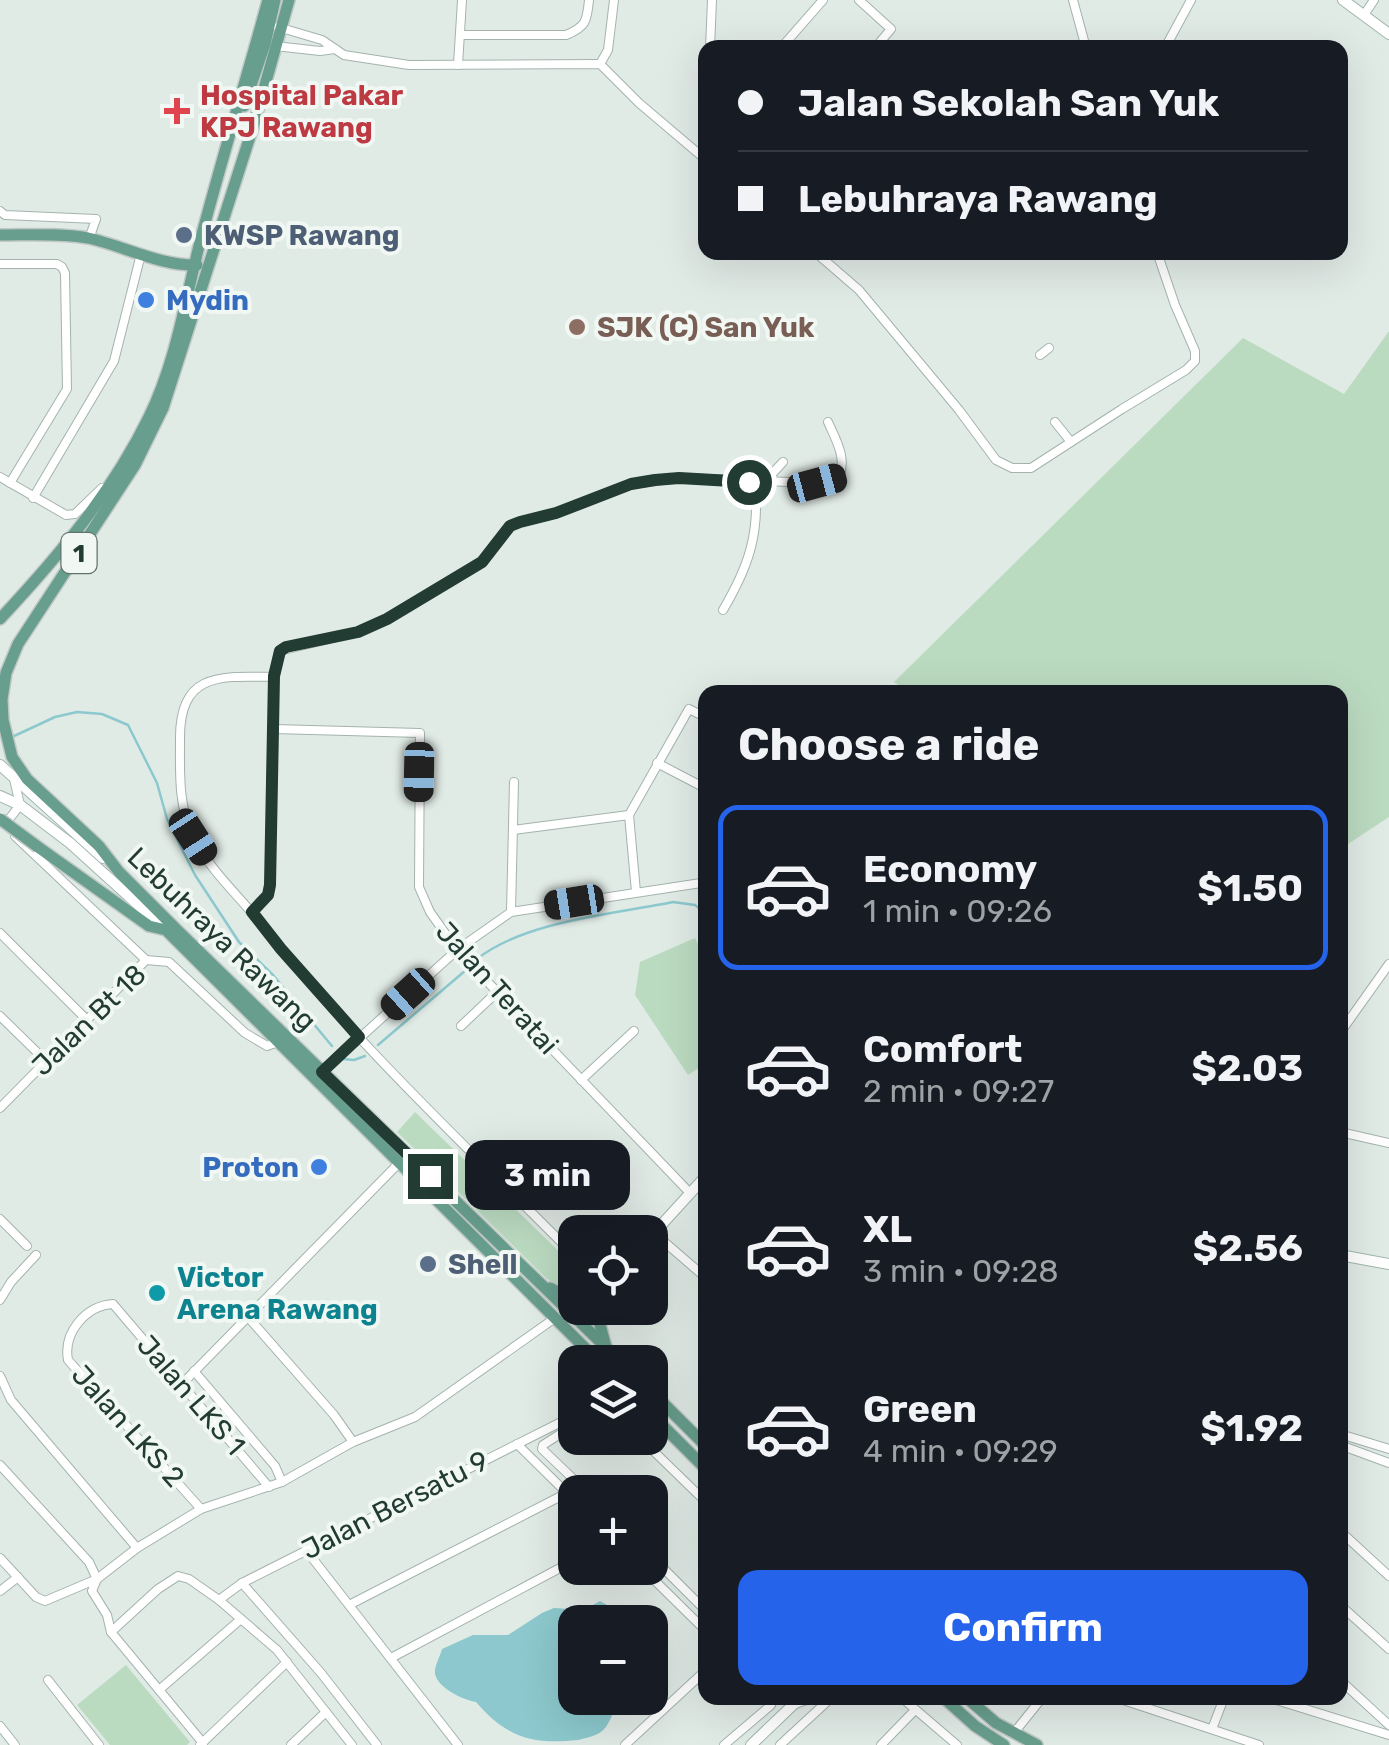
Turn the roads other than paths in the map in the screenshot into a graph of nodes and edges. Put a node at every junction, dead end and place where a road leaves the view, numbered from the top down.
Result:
1 (271, 0) edge
2 (289, 0) edge
3 (462, 0) edge
4 (588, 0) edge
5 (614, 0) edge
6 (712, 0) edge
7 (822, 0) edge
8 (859, 0) edge
9 (1074, 0) edge
10 (1192, 0) edge
11 (1343, 0) edge
12 (1374, 0) edge
13 (1364, 14) junction
14 (276, 27) junction
15 (1389, 34) edge
16 (460, 35) junction
17 (710, 40) edge
18 (788, 40) edge
19 (882, 40) edge
20 (1084, 40) edge
21 (1170, 40) edge
22 (271, 45) junction
23 (335, 49) junction
24 (600, 64) junction
25 (458, 65) junction
26 (226, 152) junction
27 (698, 153) edge
28 (0, 212) edge
29 (0, 235) edge
30 (89, 238) junction
31 (214, 246) junction
32 (141, 254) junction
33 (161, 259) junction
34 (824, 260) edge
35 (1160, 260) edge
36 (0, 264) edge
37 (194, 265) junction
38 (1048, 348) dead end
39 (1040, 356) dead end
40 (166, 373) junction
41 (828, 422) dead end
42 (1056, 422) dead end
43 (1070, 442) junction
44 (782, 462) dead end
45 (119, 470) junction
46 (0, 478) edge
47 (752, 482) junction
48 (10, 483) junction
49 (34, 498) junction
50 (723, 610) dead end
51 (0, 619) edge
52 (274, 676) junction
53 (698, 714) edge
54 (274, 729) junction
55 (657, 763) junction
56 (0, 765) edge
57 (20, 778) junction
58 (514, 782) dead end
59 (698, 784) edge
60 (0, 796) edge
61 (20, 805) junction
62 (629, 815) junction
63 (0, 820) edge
64 (513, 830) junction
65 (698, 883) edge
66 (636, 892) junction
67 (252, 912) junction
68 (511, 912) junction
69 (166, 930) junction
70 (0, 933) edge
71 (458, 950) junction
72 (146, 960) junction
73 (1389, 964) edge
74 (497, 992) junction
75 (0, 1016) edge
76 (88, 1020) junction
77 (1348, 1021) edge
78 (461, 1026) dead end
79 (634, 1031) dead end
80 (359, 1037) junction
81 (278, 1042) junction
82 (46, 1061) junction
83 (322, 1072) junction
84 (580, 1080) junction
85 (0, 1108) edge
86 (1348, 1134) edge
87 (1389, 1142) edge
88 (399, 1163) junction
89 (698, 1184) edge
90 (690, 1193) junction
91 (668, 1218) edge
92 (0, 1219) edge
93 (558, 1239) edge
94 (27, 1246) dead end
95 (668, 1250) edge
96 (36, 1254) dead end
97 (1348, 1256) edge
98 (1389, 1264) edge
99 (698, 1272) edge
100 (542, 1283) junction
101 (558, 1291) edge
102 (558, 1296) edge
103 (0, 1300) edge
104 (112, 1304) joint
105 (550, 1314) junction
106 (558, 1314) edge
107 (248, 1317) junction
108 (571, 1325) edge
109 (588, 1325) edge
110 (575, 1338) junction
111 (582, 1345) edge
112 (604, 1345) edge
113 (194, 1371) junction
114 (0, 1376) edge
115 (182, 1384) junction
116 (668, 1408) edge
117 (558, 1424) edge
118 (668, 1431) edge
119 (558, 1436) edge
120 (1348, 1436) edge
121 (698, 1438) edge
122 (354, 1442) junction
123 (517, 1444) junction
124 (1348, 1447) edge
125 (1389, 1449) edge
126 (691, 1454) junction
127 (658, 1455) edge
128 (698, 1461) edge
129 (1389, 1464) edge
130 (0, 1465) edge
131 (674, 1471) junction
132 (569, 1475) edge
133 (282, 1482) junction
134 (558, 1484) edge
135 (270, 1486) junction
136 (698, 1493) edge
137 (558, 1498) edge
138 (202, 1509) junction
139 (1348, 1538) edge
140 (138, 1548) junction
141 (306, 1550) junction
142 (0, 1558) edge
143 (558, 1569) edge
144 (668, 1573) edge
145 (1389, 1576) edge
146 (18, 1578) junction
147 (97, 1579) junction
148 (242, 1583) junction
149 (659, 1585) edge
150 (0, 1591) edge
151 (218, 1600) junction
152 (698, 1603) edge
153 (349, 1606) junction
154 (1348, 1611) edge
155 (241, 1619) junction
156 (698, 1623) edge
157 (111, 1632) junction
158 (1389, 1649) edge
159 (390, 1658) junction
160 (287, 1662) junction
161 (698, 1677) edge
162 (48, 1680) dead end
163 (1348, 1687) edge
164 (159, 1690) junction
165 (769, 1705) edge
166 (788, 1705) edge
167 (823, 1705) edge
168 (910, 1705) edge
169 (952, 1705) edge
170 (974, 1705) edge
171 (1036, 1705) edge
172 (1138, 1705) edge
173 (1221, 1705) edge
174 (1292, 1705) edge
175 (915, 1710) junction
176 (326, 1712) junction
177 (1389, 1725) edge
178 (0, 1726) edge
179 (1212, 1729) junction
180 (1013, 1734) junction
181 (1389, 1736) edge
182 (201, 1744) edge
183 (15, 1745) edge
184 (99, 1745) edge
185 (292, 1745) edge
186 (352, 1745) edge
187 (377, 1745) edge
188 (458, 1745) edge
189 (625, 1745) edge
190 (724, 1745) edge
191 (751, 1745) edge
192 (780, 1745) edge
193 (881, 1745) edge
194 (956, 1745) edge
195 (1004, 1745) edge
196 (1037, 1745) edge
197 (1259, 1745) edge

1 - 14 main road
1 - 26 main road, 1
2 - 14 main road, 1
3 - 16 street
4 - 16 street
5 - 24 street
6 - 17 street
7 - 18 street
8 - 19 street
9 - 20 street
10 - 21 street
11 - 13 street
12 - 13 street
13 - 15 street
14 - 22 main road, 1
14 - 23 street
16 - 25 street
22 - 23 street
22 - 26 main road
22 - 31 main road, 1
23 - 25 street
24 - 25 street
24 - 27 street
26 - 37 main road, 1
28 - 30 street
29 - 30 main road
30 - 32 main road
31 - 37 main road
31 - 57 main road, 1
32 - 33 main road
32 - 49 street
33 - 37 main road
33 - 40 main road
34 - 43 street
35 - 43 street
36 - 48 street
37 - 40 main road, 1
38 - 39 street
40 - 45 main road, 1
41 - 47 street
42 - 43 street
44 - 47 street
45 - 49 street
45 - 51 main road, 1
46 - 48 street
47 - 50 street
47 - 52 street
48 - 49 street
52 - 54 street
52 - 67 street
53 - 55 street
54 - 67 street
54 - 71 street, Jalan Teratai
55 - 59 street
55 - 62 street
56 - 57 street
57 - 61 street
57 - 83 main road, Lebuhraya Rawang
58 - 64 street
60 - 61 street, Lebuhraya Rawang
61 - 63 street
61 - 69 street, Lebuhraya Rawang
62 - 64 street
62 - 66 street
63 - 69 main road, bridge
63 - 72 street, Jalan Bt 18
64 - 68 street
65 - 66 street
66 - 68 street
67 - 80 street
68 - 71 street
69 - 81 main road, Lebuhraya Rawang
70 - 76 street
71 - 74 street, Jalan Teratai
71 - 80 street
72 - 76 street, Jalan Bt 18
72 - 81 street, Jalan Bt 18
73 - 77 street
74 - 78 street
74 - 84 street, Jalan Teratai
75 - 82 street
76 - 82 street, Jalan Bt 18
79 - 84 street
80 - 83 street
80 - 93 street
81 - 88 main road, Lebuhraya Rawang
82 - 85 street, Jalan Bt 18
83 - 100 main road, Lebuhraya Rawang
84 - 90 street, Jalan Teratai
86 - 87 street
88 - 105 main road, Lebuhraya Rawang
88 - 107 street
89 - 90 street
90 - 91 street
92 - 94 street
95 - 99 street
96 - 103 street
97 - 98 street
100 - 101 main road
100 - 102 main road, Lebuhraya Rawang
104 - 115 street, Jalan LKS 1
104 - 138 street, Jalan LKS 2
105 - 106 main road
105 - 110 main road, Lebuhraya Rawang
105 - 122 street
107 - 113 street
107 - 122 street
108 - 110 main road
109 - 112 main road, Lebuhraya Rawang
110 - 111 main road, Lebuhraya Rawang
113 - 115 street
113 - 133 street
114 - 140 street
115 - 135 street, Jalan LKS 1
116 - 121 main road
117 - 123 street, Jalan Bersatu 9
118 - 126 main road
119 - 132 street
120 - 125 street
122 - 133 street
123 - 134 street
123 - 141 street, Jalan Bersatu 9
124 - 129 street
126 - 128 main road
126 - 131 street
127 - 131 street
130 - 147 street
131 - 136 street
133 - 135 street
135 - 138 street
137 - 153 street
138 - 140 street
139 - 145 street
140 - 147 street
141 - 148 street, Jalan Bersatu 9
141 - 153 street
142 - 146 street
143 - 159 street
144 - 152 street
146 - 147 street
146 - 150 street
147 - 157 street
148 - 151 street, Jalan Bersatu 9
148 - 187 street
149 - 156 street
151 - 155 street
151 - 157 street
153 - 159 street
154 - 158 street
155 - 160 street
155 - 164 street
157 - 164 street
159 - 188 street
160 - 176 street
160 - 182 street
161 - 189 street
162 - 184 street
163 - 177 street
164 - 182 street
165 - 190 street
166 - 191 street
167 - 192 street
168 - 175 street
169 - 195 main road
170 - 180 main road
171 - 180 street
172 - 179 street
173 - 179 street
174 - 181 street
175 - 193 street
175 - 194 street
176 - 185 street
176 - 186 street
178 - 183 street
179 - 197 street
180 - 196 main road

